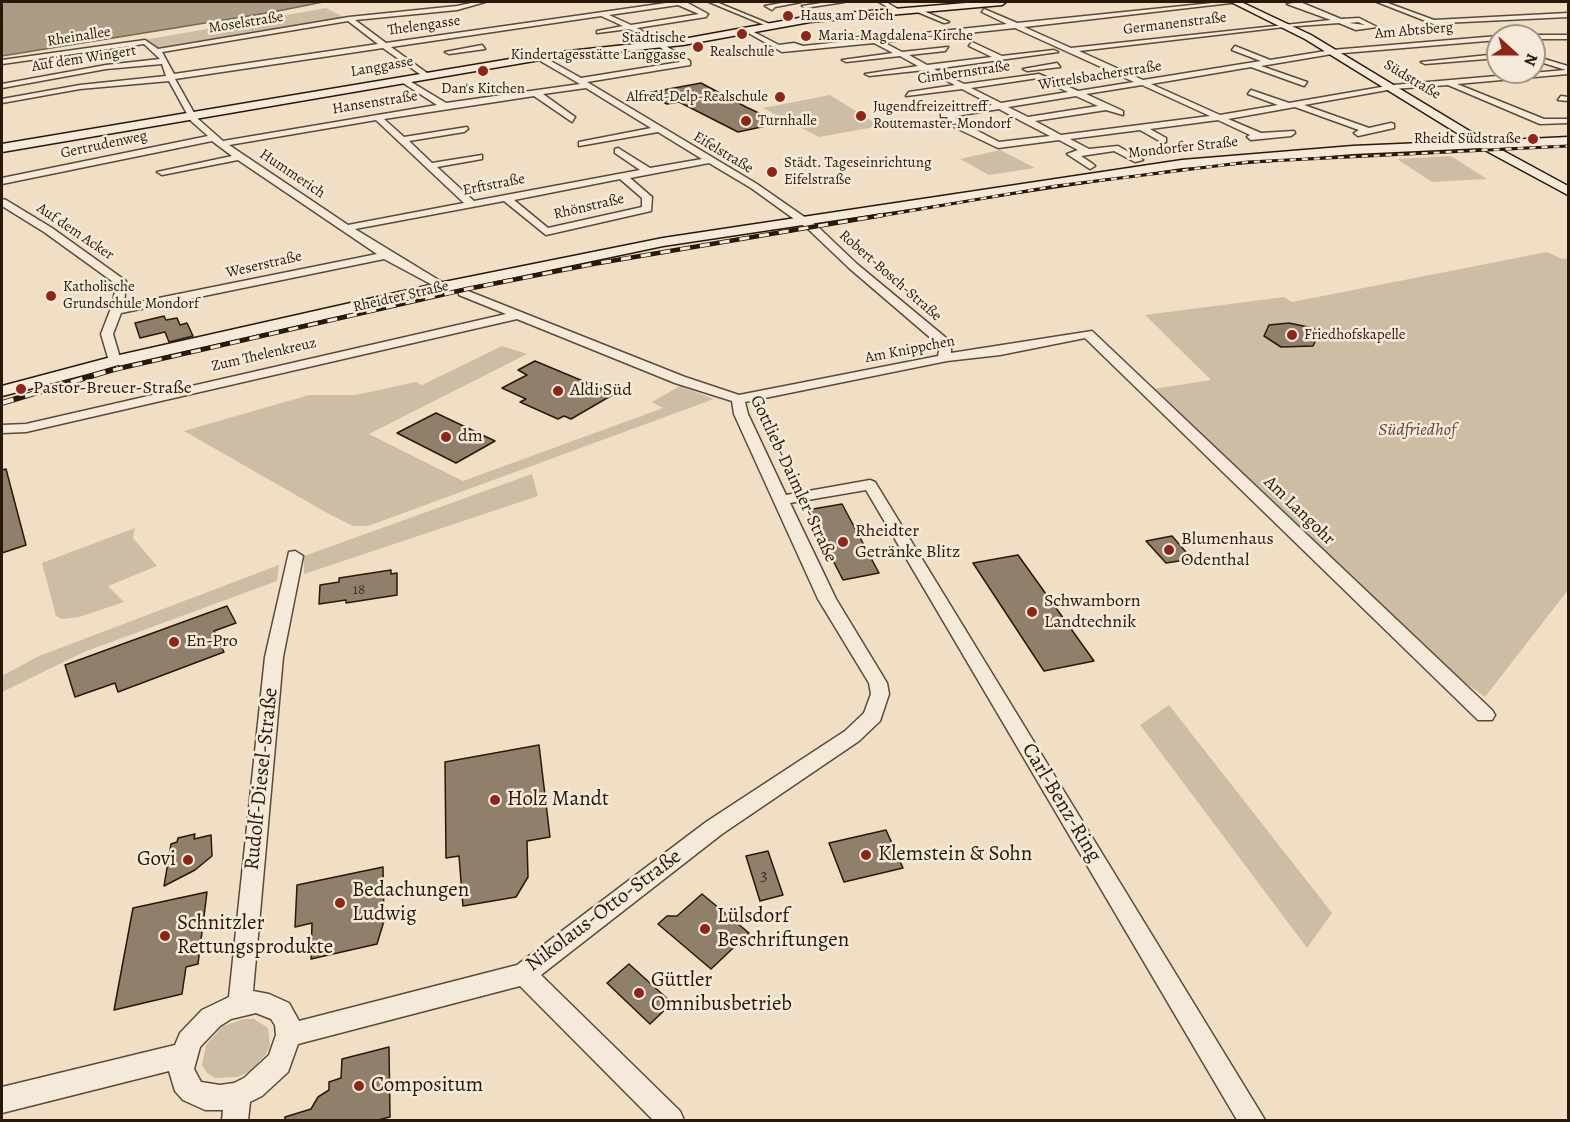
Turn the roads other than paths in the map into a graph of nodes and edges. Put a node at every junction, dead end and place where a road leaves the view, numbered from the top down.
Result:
1 (482, 2) edge
2 (680, 2) edge
3 (712, 2) edge
4 (841, 2) edge
5 (882, 2) edge
6 (1002, 2) edge
7 (1162, 2) edge
8 (1235, 2) edge
9 (1380, 2) edge
10 (800, 3) edge
11 (1304, 6) dead end
12 (772, 8) dead end
13 (1175, 9) junction
14 (917, 10) junction
15 (898, 11) junction
16 (984, 11) dead end
17 (602, 14) junction
18 (1569, 15) edge
19 (826, 17) junction
20 (349, 20) junction
21 (1432, 22) junction
22 (768, 25) junction
23 (924, 25) dead end
24 (1284, 25) junction
25 (632, 27) junction
26 (902, 27) dead end
27 (1018, 27) junction
28 (1451, 29) dead end
29 (746, 30) junction
30 (598, 32) dead end
31 (1460, 32) dead end
32 (263, 34) junction
33 (444, 36) junction
34 (921, 36) junction
35 (1546, 37) edge
36 (1566, 38) edge
37 (272, 39) dead end
38 (1479, 39) junction
39 (1486, 39) edge
40 (876, 41) junction
41 (1486, 42) edge
42 (659, 44) junction
43 (972, 44) dead end
44 (384, 45) junction
45 (482, 47) dead end
46 (1235, 48) dead end
47 (945, 49) dead end
48 (464, 50) junction
49 (1069, 50) junction
50 (157, 51) junction
51 (1332, 51) junction
52 (449, 52) dead end
53 (1054, 52) dead end
54 (899, 54) junction
55 (540, 57) junction
56 (1000, 58) junction
57 (1486, 58) edge
58 (846, 60) dead end
59 (985, 60) junction
60 (165, 61) junction
61 (2, 62) edge
62 (1270, 62) junction
63 (1546, 62) edge
64 (1425, 63) dead end
65 (1057, 65) dead end
66 (1251, 65) junction
67 (924, 68) junction
68 (1002, 68) dead end
69 (1569, 70) edge
70 (869, 74) dead end
71 (1025, 74) junction
72 (424, 75) junction
73 (171, 78) junction
74 (403, 79) junction
75 (1447, 82) junction
76 (3, 83) edge
77 (582, 83) junction
78 (1142, 83) junction
79 (1304, 84) dead end
80 (961, 87) junction
81 (1393, 87) junction
82 (534, 92) junction
83 (1251, 92) dead end
84 (909, 94) dead end
85 (1078, 94) junction
86 (2, 101) edge
87 (445, 106) junction
88 (1000, 106) junction
89 (1294, 106) junction
90 (1106, 112) junction
91 (953, 113) junction
92 (192, 115) junction
93 (941, 116) dead end
94 (377, 117) junction
95 (1217, 118) junction
96 (572, 119) dead end
97 (1026, 120) junction
98 (1569, 121) edge
99 (1391, 126) dead end
100 (1141, 127) junction
101 (1130, 128) junction
102 (464, 129) dead end
103 (658, 129) junction
104 (1369, 131) junction
105 (1291, 133) dead end
106 (1351, 134) dead end
107 (1260, 136) junction
108 (1059, 137) junction
109 (1238, 139) dead end
110 (401, 140) junction
111 (1164, 140) dead end
112 (217, 141) junction
113 (1569, 141) edge
114 (582, 144) dead end
115 (1484, 145) junction
116 (1431, 147) junction
117 (2, 148) edge
118 (618, 151) dead end
119 (1088, 152) junction
120 (239, 157) junction
121 (479, 157) dead end
122 (709, 160) junction
123 (1138, 160) dead end
124 (1510, 160) junction
125 (429, 166) junction
126 (1090, 166) dead end
127 (162, 172) dead end
128 (648, 172) junction
129 (622, 176) junction
130 (2, 181) edge
131 (1569, 191) edge
132 (506, 198) junction
133 (2, 202) edge
134 (471, 204) junction
135 (803, 221) junction
136 (346, 228) junction
137 (386, 255) junction
138 (444, 287) junction
139 (463, 293) dead end
140 (114, 312) junction
141 (519, 316) junction
142 (1088, 334) joint
143 (944, 358) junction
144 (115, 361) junction
145 (2, 391) edge
146 (738, 399) junction
147 (9, 429) edge
148 (782, 500) junction
149 (295, 556) dead end
150 (878, 705) joint
151 (1485, 715) dead end
152 (524, 974) junction
153 (240, 1004) junction
154 (289, 1035) junction
155 (183, 1055) junction
156 (237, 1095) junction
157 (2, 1100) edge
158 (235, 1120) edge
159 (671, 1120) edge
160 (1252, 1120) edge

1 - 20 street, Moselstraße
2 - 17 street, Thelengasse
2 - 25 street
3 - 22 street
4 - 10 street
5 - 15 street
6 - 14 street, Langgasse
7 - 13 street
8 - 13 street
8 - 24 street, Südstraße
9 - 21 street
10 - 12 street
10 - 19 street
11 - 24 street, Germanenstraße
13 - 27 street
14 - 15 street, Langgasse
14 - 23 street
15 - 19 street, Langgasse
16 - 27 street
17 - 25 street
17 - 33 street, Thelengasse
18 - 21 street
19 - 22 street, Langgasse
20 - 32 street, Moselstraße
20 - 44 street
21 - 28 street
22 - 29 street, Langgasse
24 - 49 street, Germanenstraße
24 - 51 street, Südstraße
25 - 30 street
25 - 42 street
26 - 34 street
27 - 34 street
27 - 49 street
29 - 40 street
29 - 42 street, Langgasse
31 - 38 street
32 - 37 street
32 - 50 street, Moselstraße
33 - 44 street, Thelengasse
33 - 48 street
34 - 40 street
35 - 36 street
38 - 39 street, Am Abtsberg
38 - 41 street
38 - 51 street, Am Abtsberg
40 - 54 street
42 - 55 street, Langgasse
42 - 77 street, Hansenstraße
43 - 56 street
44 - 72 street
44 - 73 street, Thelengasse
45 - 48 street
46 - 62 street
47 - 54 street
48 - 52 street
49 - 78 street
50 - 60 street, Hummerich
50 - 61 street, Rheinallee
51 - 62 street, Wittelsbacherstraße
51 - 81 street, Südstraße
53 - 56 street
54 - 58 street
54 - 67 street
55 - 72 street, Langgasse
55 - 77 street, Eifelstraße
56 - 59 street
57 - 64 street
59 - 67 street
59 - 68 street, Cimbernstraße
60 - 73 street, Hummerich
60 - 76 street, Auf dem Wingert
62 - 66 street, Wittelsbacherstraße
63 - 69 street
65 - 71 street, Cimbernstraße
66 - 78 street, Wittelsbacherstraße
66 - 79 street, Wittelsbacherstraße
67 - 70 street
67 - 80 street
69 - 75 street
71 - 80 street, Cimbernstraße
71 - 85 street, Cimbernstraße
72 - 74 street, Langgasse
73 - 86 street, Thelengasse
73 - 92 street, Hummerich
74 - 87 street
74 - 92 street, Langgasse
75 - 81 street
75 - 98 street
77 - 82 street, Hansenstraße
77 - 103 street, Eifelstraße
78 - 85 street, Wittelsbacherstraße
78 - 95 street
80 - 84 street, Cimbernstraße
80 - 88 street
81 - 89 street
81 - 115 street, Südstraße
82 - 87 street, Hansenstraße
82 - 96 street
83 - 89 street
85 - 88 street, Wittelsbacherstraße
85 - 90 street, Cimbernstraße
87 - 94 street, Hansenstraße
88 - 91 street, Wittelsbacherstraße
88 - 97 street
89 - 95 street
89 - 104 street
90 - 97 street
90 - 101 street
91 - 93 street, Wittelsbacherstraße
91 - 108 street
92 - 112 street, Hummerich
92 - 117 street, Langgasse
94 - 110 street
94 - 112 street, Hansenstraße
95 - 100 street
95 - 107 street
97 - 108 street
99 - 104 street
100 - 101 street
100 - 111 street
101 - 108 street
102 - 110 street
103 - 114 street
103 - 122 street, Eifelstraße
104 - 106 street
105 - 107 street
107 - 109 street
108 - 119 street
110 - 125 street
112 - 120 street, Hummerich
112 - 130 street, Gertrudenweg
113 - 115 street, Mondorfer Straße
115 - 116 street, Mondorfer Straße
115 - 124 street, Südstraße
116 - 124 street
116 - 135 street, Mondorfer Straße
118 - 128 street
119 - 123 street
119 - 126 street
120 - 127 street
120 - 136 street, Hummerich
121 - 125 street
122 - 128 street, Erftstraße
122 - 135 street, Eifelstraße
124 - 131 street, Südstraße
125 - 134 street
128 - 129 street, Erftstraße
129 - 132 street, Erftstraße
129 - 132 street, Rhönstraße
132 - 134 street, Erftstraße
133 - 140 street, Auf dem Acker
134 - 136 street, Erftstraße
135 - 138 street, Rheidter Straße
135 - 143 street, Robert-Bosch-Straße
136 - 137 street, Hummerich
137 - 138 street, Hummerich
137 - 140 street, Weserstraße
138 - 144 street, Rheidter Straße
139 - 141 street, Gottlieb-Daimler-Straße
140 - 144 street, Auf dem Acker
141 - 146 street, Gottlieb-Daimler-Straße
141 - 147 street, Zum Thelenkreuz
142 - 143 street, Am Knippchen
142 - 151 street, Am Langohr
143 - 146 street, Am Knippchen
144 - 145 street, Rheidter Straße
146 - 148 street, Gottlieb-Daimler-Straße
148 - 150 street, Gottlieb-Daimler-Straße
148 - 160 street, Carl-Benz-Ring
149 - 153 street, Rudolf-Diesel-Straße
150 - 152 street, Nikolaus-Otto-Straße
152 - 154 street, Nikolaus-Otto-Straße
152 - 159 street
153 - 154 street
153 - 155 street
154 - 156 street
155 - 156 street
155 - 157 street
156 - 158 street

